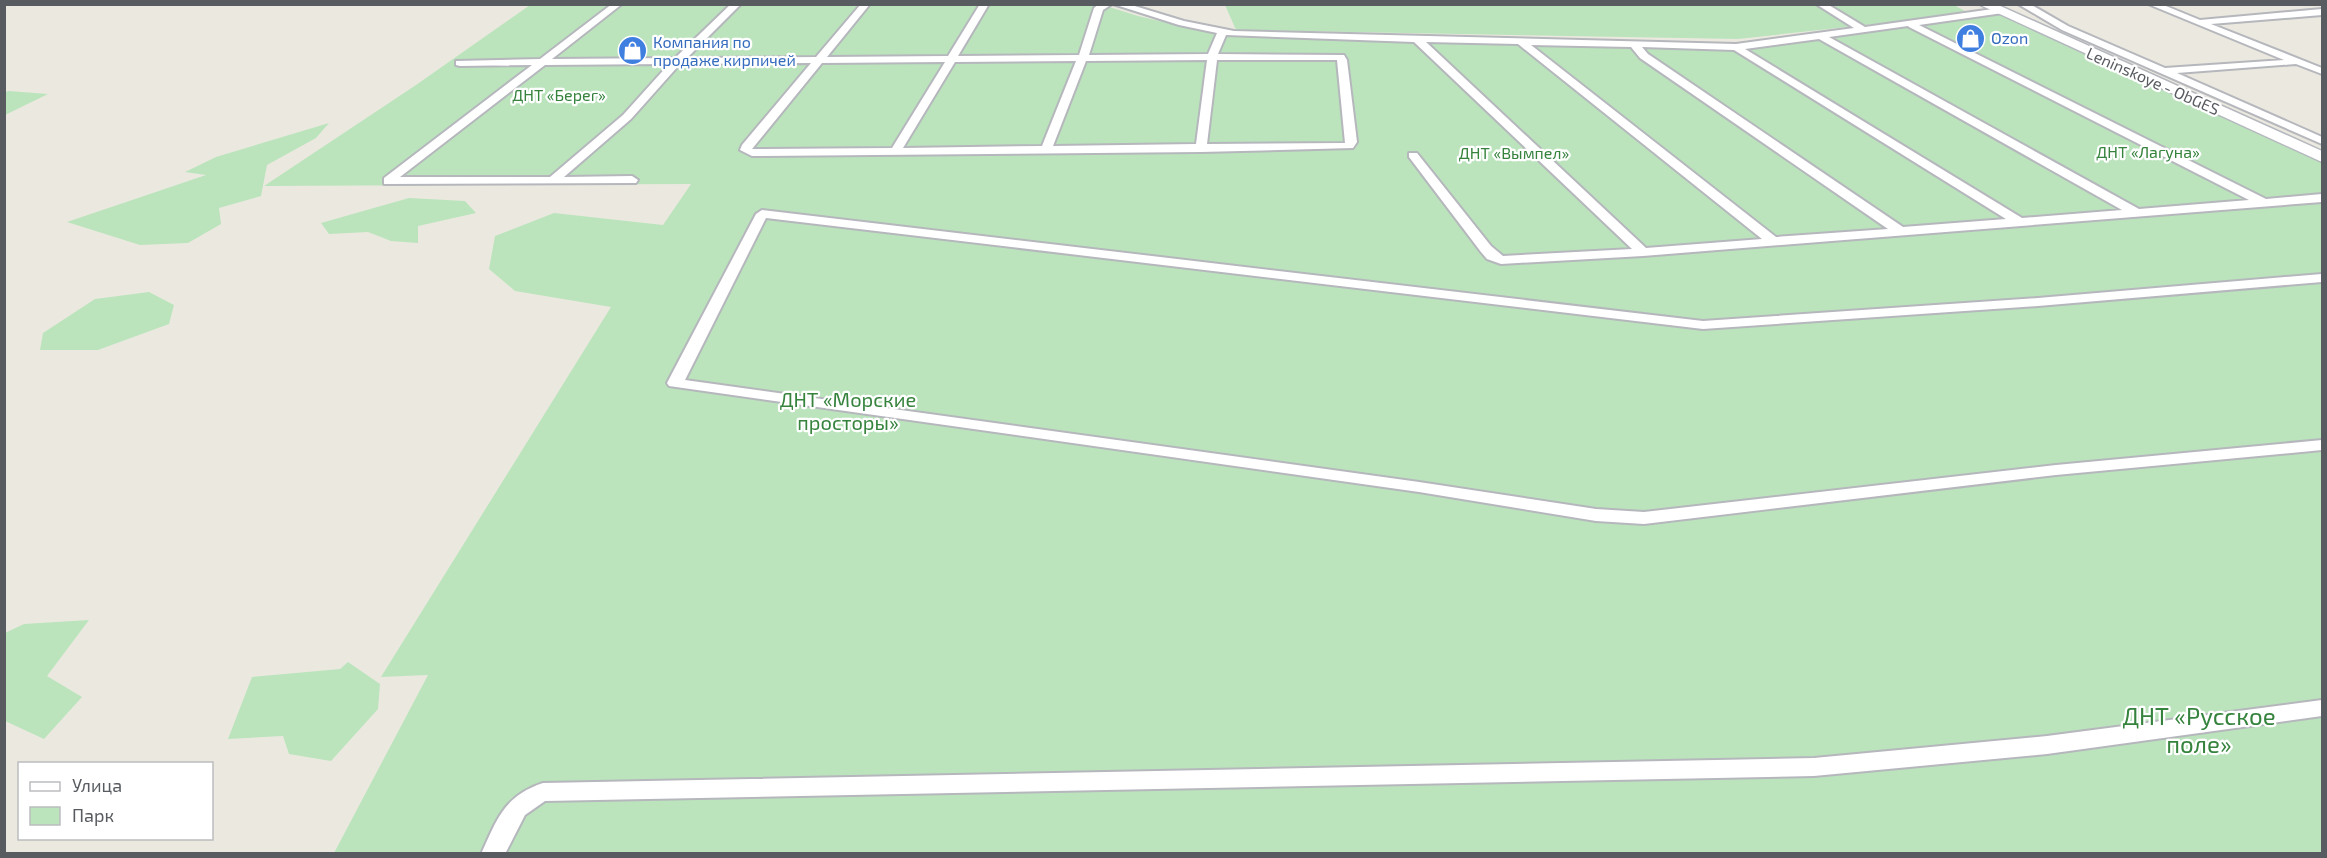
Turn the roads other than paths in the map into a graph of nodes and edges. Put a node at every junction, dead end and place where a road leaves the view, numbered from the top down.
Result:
1 (618, 4) edge
2 (737, 4) edge
3 (866, 4) edge
4 (985, 4) edge
5 (1108, 4) edge
6 (1117, 4) edge
7 (1820, 4) edge
8 (1984, 4) edge
9 (2022, 4) edge
10 (2152, 4) edge
11 (2000, 11) junction
12 (2322, 12) edge
13 (2199, 22) junction
14 (1912, 25) junction
15 (1866, 31) junction
16 (1222, 33) junction
17 (1415, 37) junction
18 (1822, 37) junction
19 (1519, 40) junction
20 (1633, 43) junction
21 (1736, 47) junction
22 (1083, 57) junction
23 (1212, 57) junction
24 (820, 59) junction
25 (952, 59) junction
26 (2322, 60) edge
27 (545, 61) junction
28 (2297, 61) junction
29 (677, 62) junction
30 (460, 63) dead end
31 (2163, 71) junction
32 (2322, 71) edge
33 (2322, 141) edge
34 (1201, 149) junction
35 (1046, 150) junction
36 (895, 152) junction
37 (1413, 155) dead end
38 (2322, 157) edge
39 (553, 180) junction
40 (632, 180) dead end
41 (2322, 198) edge
42 (2265, 202) junction
43 (2138, 213) junction
44 (2021, 223) junction
45 (1900, 231) junction
46 (1774, 242) junction
47 (1643, 252) junction
48 (2322, 278) edge
49 (2322, 445) edge
50 (2322, 708) edge
51 (493, 854) edge

1 - 27 street
2 - 29 street
3 - 24 street
4 - 25 street
5 - 22 street
6 - 16 street
7 - 15 street
8 - 11 main road, Leninskoye - ObGES
9 - 31 street
10 - 13 street
11 - 14 street
11 - 38 main road, Leninskoye - ObGES
12 - 13 street
13 - 28 street
14 - 15 street
14 - 42 street
15 - 18 street
16 - 17 street
16 - 23 street
17 - 19 street
17 - 47 street
18 - 21 street
18 - 43 street
19 - 20 street
19 - 46 street
20 - 21 street
20 - 45 street
21 - 44 street
22 - 23 street
22 - 25 street
22 - 35 street
23 - 34 street
23 - 34 street
24 - 25 street
24 - 29 street
24 - 36 street
25 - 36 street
26 - 28 street
27 - 29 street
27 - 30 street
27 - 39 street
28 - 31 street
28 - 32 street
29 - 39 street
31 - 33 street
34 - 35 street
35 - 36 street
37 - 47 street
39 - 40 street
41 - 42 street
42 - 43 street
43 - 44 street
44 - 45 street
45 - 46 street
46 - 47 street
48 - 49 street
50 - 51 street

